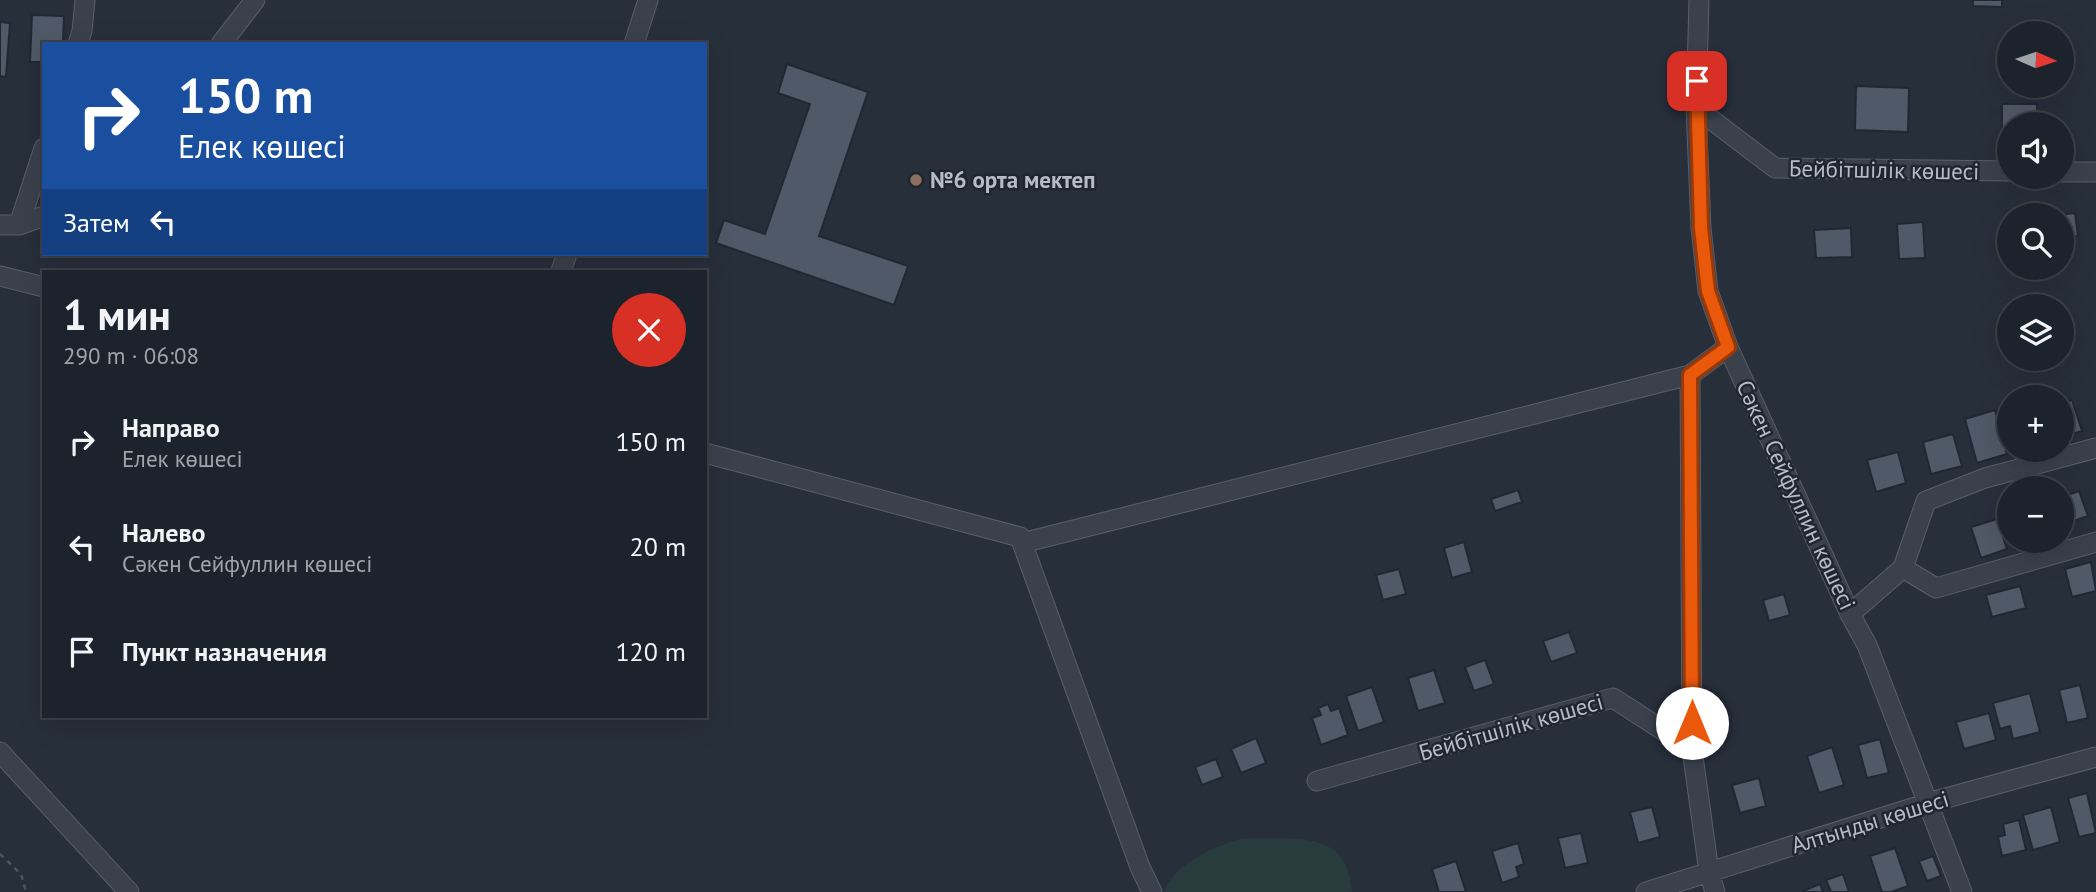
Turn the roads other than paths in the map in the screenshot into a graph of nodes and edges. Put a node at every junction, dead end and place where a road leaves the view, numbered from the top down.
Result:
1 (85, 0) edge
2 (255, 0) edge
3 (648, 0) edge
4 (1699, 0) edge
5 (79, 42) edge
6 (222, 42) edge
7 (635, 42) edge
8 (1696, 108) junction
9 (42, 152) edge
10 (1997, 171) edge
11 (2074, 172) edge
12 (2096, 172) edge
13 (42, 217) edge
14 (9, 225) edge
15 (0, 276) edge
16 (42, 286) edge
17 (1728, 347) junction
18 (1690, 375) junction
19 (2096, 448) edge
20 (707, 454) edge
21 (1022, 542) junction
22 (2096, 542) edge
23 (1903, 568) junction
24 (1850, 614) junction
25 (1692, 749) junction
26 (0, 752) edge
27 (2096, 757) edge
28 (1317, 781) dead end
29 (1928, 803) junction
30 (1709, 872) junction
31 (129, 892) edge
32 (1152, 892) edge
33 (1646, 892) edge
34 (1715, 892) edge
35 (1962, 892) edge

1 - 5 street
2 - 6 street
3 - 7 street
4 - 8 street, Сәкен Сейфуллин көшесі
8 - 10 street, Бейбітшілік көшесі
8 - 17 street, Сәкен Сейфуллин көшесі
9 - 14 street
11 - 12 street
13 - 14 street
15 - 16 street
17 - 18 street
17 - 24 street, Сәкен Сейфуллин көшесі
18 - 21 street
18 - 25 street
19 - 23 street
20 - 21 street
21 - 32 street
22 - 23 street
23 - 24 street
24 - 29 street, Сәкен Сейфуллин көшесі
25 - 28 street, Бейбітшілік көшесі
25 - 30 street
26 - 31 street
27 - 29 street, Алтынды көшесі
29 - 30 street, Алтынды көшесі
29 - 35 street, Сәкен Сейфуллин көшесі
30 - 33 street, Алтынды көшесі
30 - 34 street

